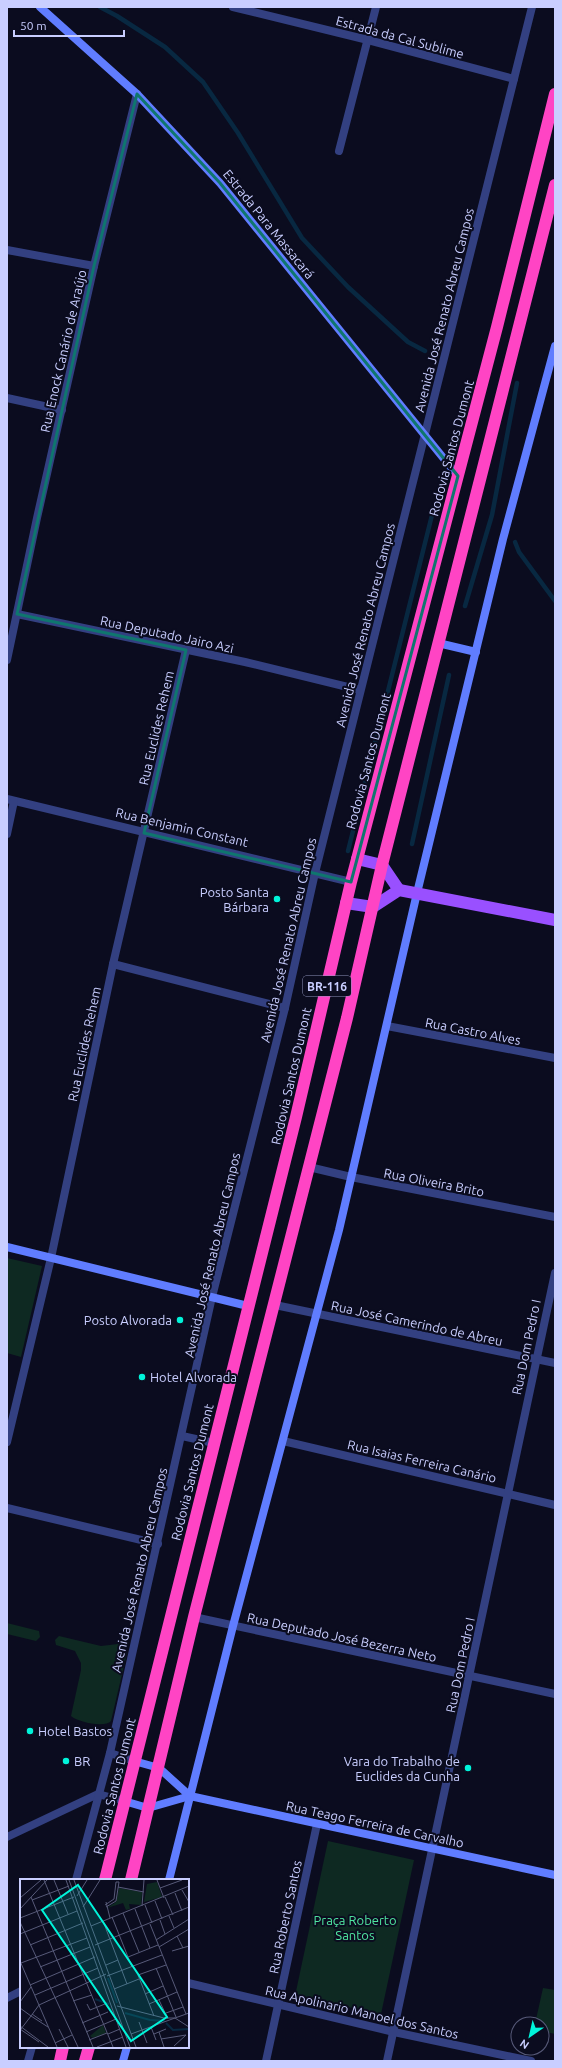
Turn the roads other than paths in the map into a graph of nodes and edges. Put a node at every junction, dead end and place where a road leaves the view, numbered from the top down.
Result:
1 (40, 7) edge
2 (376, 7) edge
3 (532, 7) edge
4 (238, 8) edge
5 (368, 40) junction
6 (514, 79) junction
7 (137, 94) junction
8 (555, 94) edge
9 (339, 151) dead end
10 (555, 185) edge
11 (7, 250) edge
12 (94, 266) junction
13 (555, 346) edge
14 (7, 398) edge
15 (62, 410) junction
16 (425, 435) junction
17 (458, 476) junction
18 (17, 614) junction
19 (438, 643) junction
20 (186, 650) junction
21 (476, 652) junction
22 (7, 660) edge
23 (360, 690) junction
24 (10, 800) edge
25 (144, 833) junction
26 (7, 834) edge
27 (357, 859) junction
28 (382, 865) junction
29 (315, 873) junction
30 (351, 882) junction
31 (399, 890) junction
32 (417, 893) junction
33 (346, 903) junction
34 (373, 907) junction
35 (555, 920) edge
36 (113, 964) junction
37 (285, 1008) junction
38 (387, 1026) junction
39 (555, 1058) edge
40 (309, 1167) junction
41 (351, 1177) junction
42 (555, 1218) edge
43 (7, 1247) edge
44 (51, 1258) junction
45 (555, 1273) edge
46 (212, 1297) junction
47 (275, 1305) junction
48 (248, 1306) junction
49 (316, 1314) junction
50 (536, 1359) junction
51 (555, 1363) edge
52 (182, 1436) junction
53 (283, 1441) junction
54 (7, 1442) edge
55 (214, 1443) junction
56 (507, 1494) junction
57 (555, 1505) edge
58 (7, 1508) edge
59 (158, 1544) junction
60 (194, 1617) junction
61 (233, 1626) junction
62 (470, 1677) junction
63 (555, 1694) edge
64 (110, 1753) junction
65 (134, 1761) junction
66 (159, 1768) junction
67 (98, 1794) junction
68 (190, 1796) junction
69 (124, 1801) junction
70 (148, 1808) junction
71 (317, 1824) junction
72 (7, 1837) edge
73 (433, 1849) junction
74 (555, 1875) edge
75 (76, 1879) edge
76 (105, 1879) edge
77 (131, 1879) edge
78 (169, 1879) edge
79 (189, 1983) edge
80 (20, 1992) edge
81 (7, 1998) edge
82 (278, 2005) junction
83 (394, 2032) junction
84 (32, 2048) edge
85 (63, 2048) edge
86 (89, 2048) edge
87 (127, 2048) edge
88 (28, 2061) edge
89 (60, 2061) edge
90 (85, 2061) edge
91 (123, 2061) edge
92 (266, 2061) edge
93 (388, 2061) edge
94 (531, 2061) edge

1 - 7 main road, Estrada Para Massacará
2 - 5 street
3 - 6 street, Avenida José Renato Abreu Campos
4 - 5 street, Estrada da Cal Sublime
5 - 6 street, Estrada da Cal Sublime
5 - 9 street
6 - 16 street, Avenida José Renato Abreu Campos
7 - 12 street, Rua Enock Canário de Araújo
7 - 16 main road, Estrada Para Massacará
8 - 17 highway, Rodovia Santos Dumont / BR-116
10 - 19 highway, BR-116
11 - 12 street
12 - 15 street, Rua Enock Canário de Araújo
13 - 21 main road
14 - 15 street
15 - 18 street, Rua Enock Canário de Araújo
16 - 17 main road, Estrada Para Massacará
16 - 23 street, Avenida José Renato Abreu Campos
17 - 27 highway, Rodovia Santos Dumont / BR-116
18 - 20 street, Rua Deputado Jairo Azi
18 - 22 street
19 - 21 main road
19 - 28 highway, BR-116
20 - 23 street, Rua Deputado Jairo Azi
20 - 25 street, Rua Euclides Rehem
21 - 32 main road
23 - 29 street, Avenida José Renato Abreu Campos
24 - 25 street, Rua Benjamin Constant
24 - 26 street
25 - 29 street, Rua Benjamin Constant
25 - 36 street, Rua Euclides Rehem
27 - 28 main road
27 - 30 highway, Rodovia Santos Dumont / BR-116
28 - 31 main road
28 - 34 highway, BR-116
29 - 30 street, Rua Benjamin Constant
29 - 37 street, Avenida José Renato Abreu Campos
30 - 33 highway, Rodovia Santos Dumont / BR-116
31 - 32 main road
31 - 34 main road
32 - 35 main road
32 - 38 main road
33 - 34 main road
33 - 48 highway, Rodovia Santos Dumont / BR-116
34 - 40 highway, BR-116
36 - 37 street
36 - 44 street, Rua Euclides Rehem
37 - 46 street, Avenida José Renato Abreu Campos
38 - 39 street, Rua Castro Alves
38 - 41 main road
40 - 41 street, Rua Oliveira Brito
40 - 47 highway, BR-116
41 - 42 street, Rua Oliveira Brito
41 - 49 main road
43 - 44 main road
44 - 46 main road
44 - 54 street, Rua Euclides Rehem
45 - 50 street, Rua Dom Pedro I
46 - 48 main road
46 - 52 street, Avenida José Renato Abreu Campos
47 - 49 street, Rua José Camerindo de Abreu
47 - 60 highway, BR-116
48 - 55 highway, Rodovia Santos Dumont / BR-116
49 - 50 street, Rua José Camerindo de Abreu
49 - 53 main road
50 - 51 street, Rua José Camerindo de Abreu
50 - 56 street, Rua Dom Pedro I
52 - 55 street
52 - 59 street, Avenida José Renato Abreu Campos
53 - 56 street, Rua Isaias Ferreira Canário
53 - 61 main road
55 - 65 highway, Rodovia Santos Dumont / BR-116
56 - 57 street, Rua Isaias Ferreira Canário
56 - 62 street, Rua Dom Pedro I
58 - 59 street
59 - 64 street, Avenida José Renato Abreu Campos
60 - 61 street, Rua Deputado José Bezerra Neto
60 - 66 highway, BR-116
61 - 62 street, Rua Deputado José Bezerra Neto
61 - 68 main road
62 - 63 street, Rua Deputado José Bezerra Neto
62 - 73 street, Rua Dom Pedro I
64 - 65 street
64 - 67 street, Avenida José Renato Abreu Campos
65 - 66 main road
65 - 69 highway, Rodovia Santos Dumont / BR-116
66 - 68 main road
66 - 70 highway, BR-116
67 - 69 street
67 - 72 street
67 - 75 street, Avenida José Renato Abreu Campos
68 - 70 main road
68 - 71 main road, Rua Teago Ferreira de Carvalho
68 - 78 main road
69 - 70 main road
69 - 76 highway, Rodovia Santos Dumont / BR-116
70 - 77 highway, BR-116
71 - 73 main road, Rua Teago Ferreira de Carvalho
71 - 82 street, Rua Roberto Santos
73 - 74 main road, Rua Teago Ferreira de Carvalho
73 - 83 street, Rua Dom Pedro I
79 - 82 street, Rua Apolinario Manoel dos Santos
80 - 81 street
82 - 83 street, Rua Apolinario Manoel dos Santos
82 - 92 street, Rua Roberto Santos
83 - 93 street, Rua Dom Pedro I
83 - 94 street, Rua Apolinario Manoel dos Santos
84 - 88 street
85 - 89 highway
86 - 90 highway
87 - 91 main road

